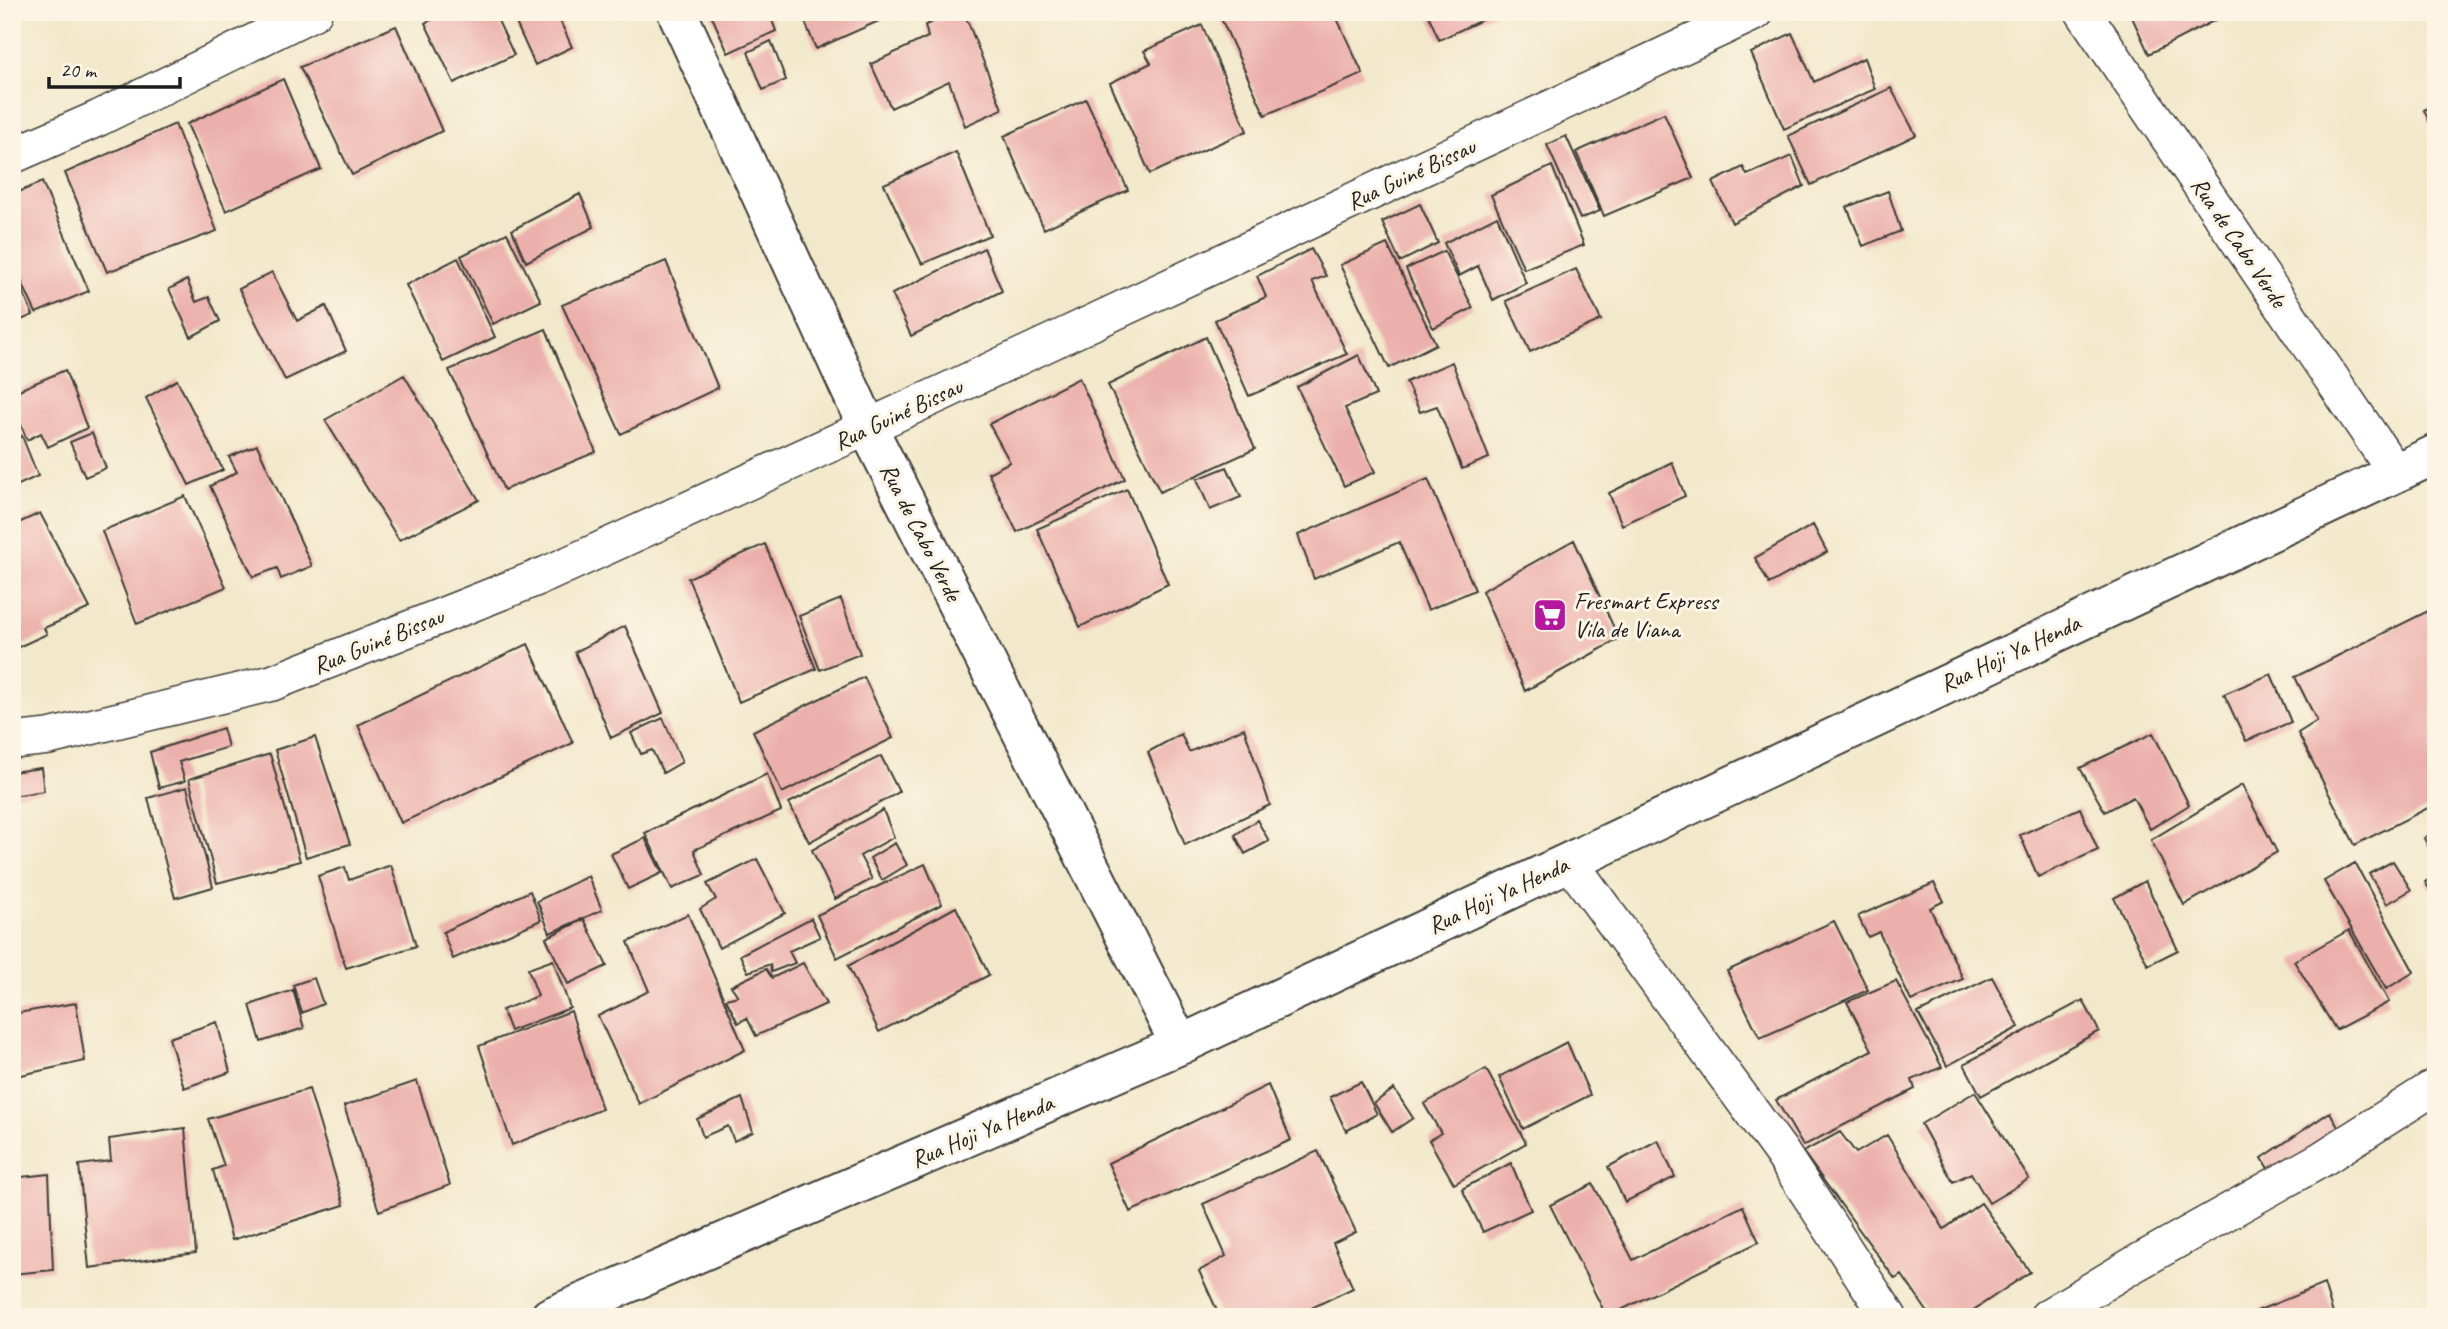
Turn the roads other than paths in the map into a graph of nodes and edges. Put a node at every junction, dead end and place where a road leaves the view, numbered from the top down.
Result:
1 (314, 12) edge
2 (677, 12) edge
3 (1756, 12) edge
4 (2083, 12) edge
5 (12, 156) edge
6 (868, 428) junction
7 (2436, 454) edge
8 (2395, 472) junction
9 (12, 741) edge
10 (1569, 861) junction
11 (1180, 1045) junction
12 (2436, 1086) edge
13 (550, 1317) edge
14 (1889, 1317) edge
15 (2047, 1317) edge

1 - 5 street
2 - 6 main road, Rua de Cabo Verde
3 - 6 street, Rua Guiné Bissau
4 - 8 street, Rua de Cabo Verde
6 - 9 street, Rua Guiné Bissau
6 - 11 main road, Rua de Cabo Verde
7 - 8 main road, Rua Hoji Ya Henda
8 - 10 main road, Rua Hoji Ya Henda
10 - 11 main road, Rua Hoji Ya Henda
10 - 14 street
11 - 13 main road, Rua Hoji Ya Henda
12 - 15 street

